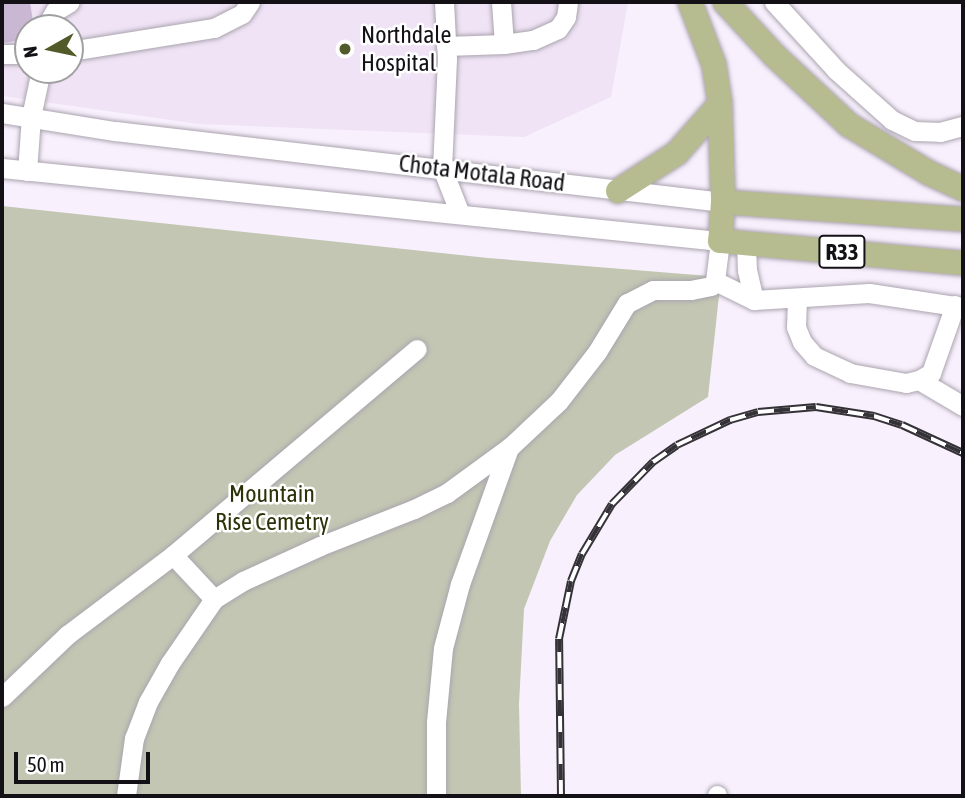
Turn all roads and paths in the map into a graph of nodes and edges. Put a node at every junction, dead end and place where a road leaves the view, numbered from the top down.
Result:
1 (70, 2) edge
2 (250, 2) edge
3 (444, 2) edge
4 (501, 2) edge
5 (568, 2) edge
6 (691, 2) edge
7 (725, 2) edge
8 (774, 2) edge
9 (53, 14) edge
10 (504, 44) junction
11 (446, 46) junction
12 (84, 49) edge
13 (38, 84) edge
14 (720, 104) junction
15 (2, 113) edge
16 (31, 117) junction
17 (963, 126) edge
18 (2, 168) edge
19 (442, 168) junction
20 (27, 171) junction
21 (963, 189) edge
22 (618, 191) junction
23 (723, 202) junction
24 (460, 214) junction
25 (963, 219) edge
26 (720, 241) junction
27 (746, 243) junction
28 (963, 263) edge
29 (715, 281) junction
30 (797, 299) junction
31 (754, 300) junction
32 (959, 306) edge
33 (417, 349) dead end
34 (919, 380) junction
35 (963, 406) edge
36 (510, 447) junction
37 (173, 555) junction
38 (214, 599) junction
39 (2, 697) edge
40 (126, 796) edge
41 (436, 796) edge

1 - 9 street
2 - 12 street
3 - 11 street
4 - 10 street
5 - 10 street
6 - 14 main road
7 - 21 main road
8 - 17 street
10 - 11 street
11 - 19 street
13 - 16 street
14 - 22 main road
14 - 23 main road
15 - 16 street, Chota Motala Road
16 - 19 street, Chota Motala Road
16 - 20 street
18 - 20 street, Chota Motala Road
19 - 22 street, Chota Motala Road
19 - 24 street
20 - 24 street, Chota Motala Road
22 - 23 street, Chota Motala Road
23 - 25 main road, Chota Motala Road / R33
23 - 26 main road
24 - 26 street, Chota Motala Road
26 - 27 main road, Chota Motala Road / R33
26 - 29 street
27 - 28 main road, Chota Motala Road / R33
27 - 31 street
29 - 31 street
29 - 36 street
30 - 31 street
30 - 32 street
30 - 34 street
32 - 34 street
33 - 37 street
34 - 35 street
36 - 38 street
36 - 41 street
37 - 38 street
37 - 39 street
38 - 40 street

